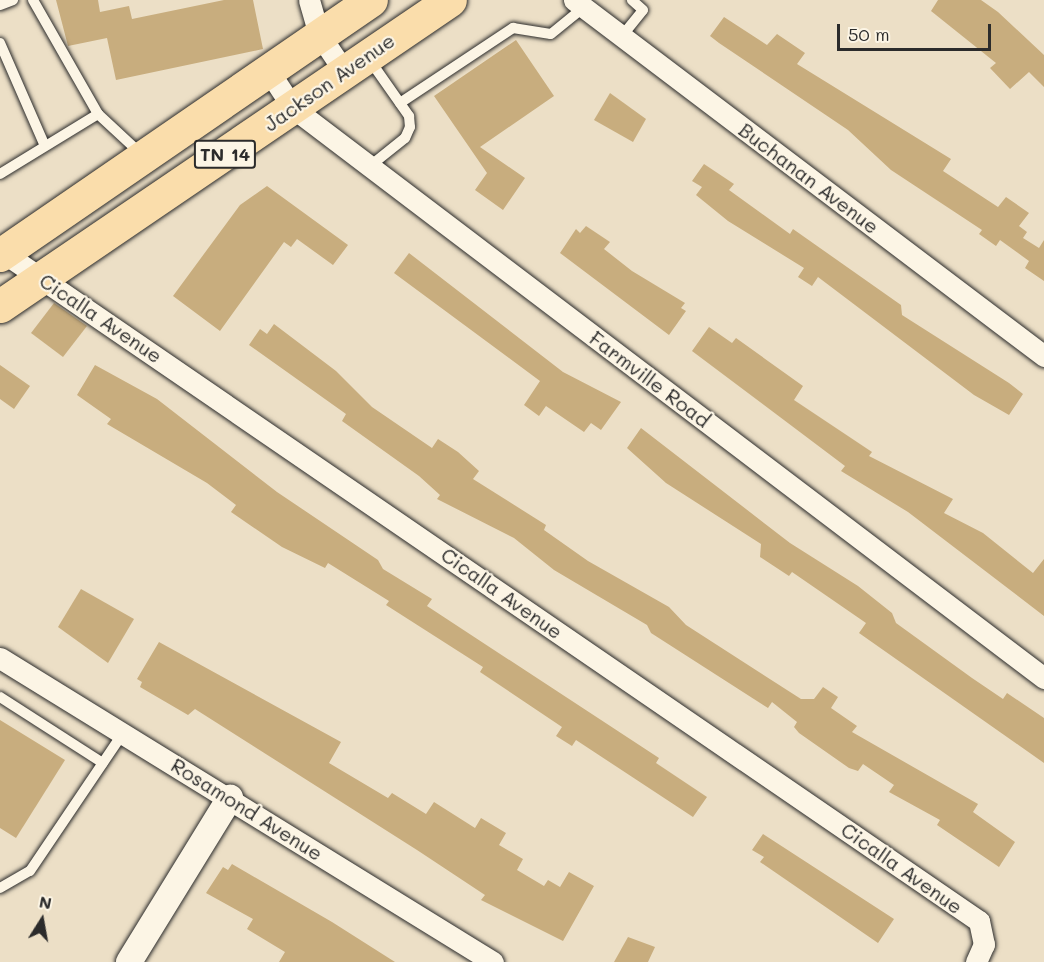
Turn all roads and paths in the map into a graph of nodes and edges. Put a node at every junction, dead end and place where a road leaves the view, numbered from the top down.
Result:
1 (13, 0) edge
2 (33, 0) edge
3 (309, 0) edge
4 (371, 0) edge
5 (450, 0) edge
6 (632, 0) edge
7 (579, 4) edge
8 (0, 5) edge
9 (319, 34) junction
10 (622, 36) junction
11 (0, 43) edge
12 (356, 64) junction
13 (268, 70) junction
14 (400, 103) junction
15 (293, 108) junction
16 (98, 114) junction
17 (45, 146) junction
18 (143, 156) junction
19 (370, 166) junction
20 (0, 174) edge
21 (2, 254) edge
22 (44, 278) junction
23 (0, 306) edge
24 (1044, 356) edge
25 (0, 658) edge
26 (1044, 678) edge
27 (0, 697) edge
28 (123, 733) junction
29 (103, 764) junction
30 (230, 798) junction
31 (0, 888) edge
32 (980, 953) edge
33 (129, 962) edge
34 (493, 962) edge

1 - 8 lane
2 - 16 lane
3 - 9 street
4 - 9 main road, TN 14
5 - 12 main road, Jackson Avenue / TN 14
6 - 10 lane
7 - 10 street, Buchanan Avenue
7 - 14 lane
9 - 12 street
9 - 13 main road, TN 14
10 - 24 street, Buchanan Avenue
11 - 17 lane
12 - 14 lane
12 - 15 main road, Jackson Avenue / TN 14
13 - 15 street, Farmville Road
13 - 18 main road, TN 14
14 - 19 lane
15 - 19 street, Farmville Road
15 - 22 main road, Jackson Avenue / TN 14
16 - 17 lane
16 - 18 lane
17 - 20 lane
18 - 21 main road, TN 14
19 - 26 street, Farmville Road
21 - 22 street, Cicalla Avenue
22 - 23 main road, Jackson Avenue / TN 14
22 - 32 street, Cicalla Avenue
25 - 28 street, Rosamond Avenue
27 - 29 lane
28 - 29 lane
28 - 30 street, Rosamond Avenue
29 - 31 lane
30 - 33 street
30 - 34 street, Rosamond Avenue

